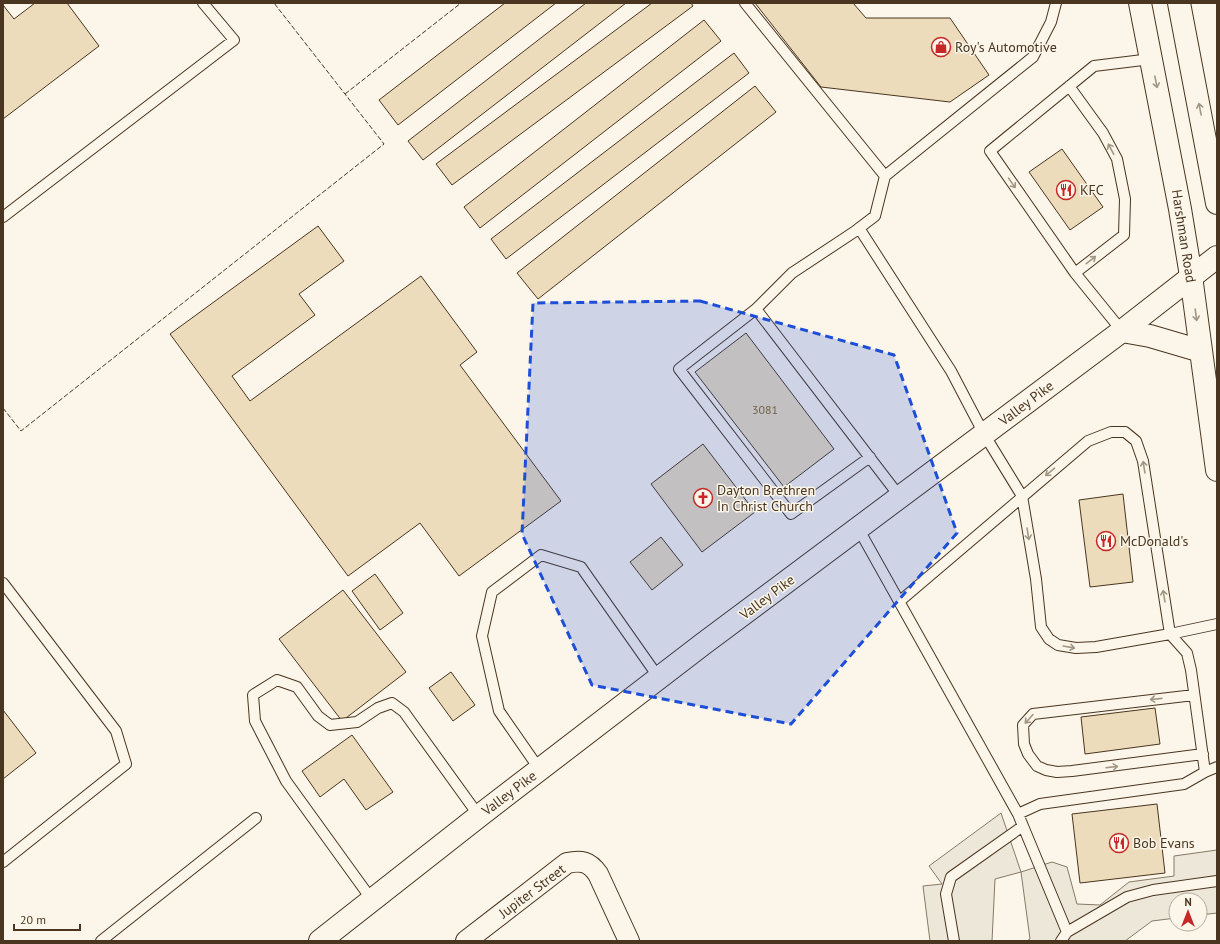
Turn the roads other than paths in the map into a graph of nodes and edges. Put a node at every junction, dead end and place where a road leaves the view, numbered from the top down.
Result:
1 (203, 3) edge
2 (745, 3) edge
3 (1056, 3) edge
4 (1140, 3) edge
5 (1179, 3) edge
6 (1151, 59) junction
7 (1069, 86) junction
8 (1211, 138) edge
9 (885, 176) junction
10 (1217, 202) edge
11 (3, 216) edge
12 (859, 228) junction
13 (1217, 257) edge
14 (1075, 273) junction
15 (1191, 276) junction
16 (756, 309) junction
17 (1122, 331) junction
18 (1201, 351) junction
19 (984, 434) junction
20 (870, 457) junction
21 (1217, 470) edge
22 (1022, 496) junction
23 (900, 497) junction
24 (858, 528) junction
25 (3, 583) edge
26 (900, 601) junction
27 (1217, 624) edge
28 (1170, 634) junction
29 (659, 678) junction
30 (1194, 695) junction
31 (1203, 754) junction
32 (1217, 767) edge
33 (540, 770) junction
34 (1205, 772) junction
35 (1018, 814) junction
36 (479, 816) junction
37 (256, 818) dead end
38 (1023, 826) junction
39 (3, 862) edge
40 (1217, 881) edge
41 (372, 900) junction
42 (1066, 932) junction
43 (100, 941) edge
44 (320, 941) edge
45 (466, 941) edge
46 (629, 941) edge
47 (954, 941) edge
48 (1061, 941) edge

1 - 11 lane
2 - 9 lane
3 - 9 lane
4 - 6 street, Harshman Road
8 -> 5 street
6 - 7 lane
6 -> 15 street, Harshman Road
14 -> 7 lane
7 -> 14 lane
8 - 10 street
9 - 12 lane
12 - 16 lane
12 - 19 lane
13 - 15 street, Valley Pike
14 - 17 lane
15 - 17 street, Valley Pike
15 -> 18 street, Harshman Road
16 - 20 lane
16 - 20 lane
17 - 18 street
17 - 19 street, Valley Pike
18 - 21 street, Harshman Road
19 - 22 lane
19 - 23 street, Valley Pike
20 - 23 lane
22 - 26 lane
22 -> 28 lane
28 -> 22 lane
23 - 24 street, Valley Pike
24 - 26 lane
24 - 29 street, Valley Pike
25 - 39 lane
26 - 35 lane
27 - 28 lane
28 - 30 lane
29 - 33 street, Valley Pike
29 - 33 lane
30 - 31 lane
30 -> 31 lane
31 - 34 lane
32 - 34 lane
33 - 36 street, Valley Pike
34 - 35 lane
35 - 38 lane
36 - 41 street, Valley Pike
36 - 41 lane
37 - 43 lane
38 - 42 lane
38 - 47 lane
40 - 42 lane
41 - 44 street, Valley Pike
42 - 48 lane
45 - 46 street, Jupiter Street

